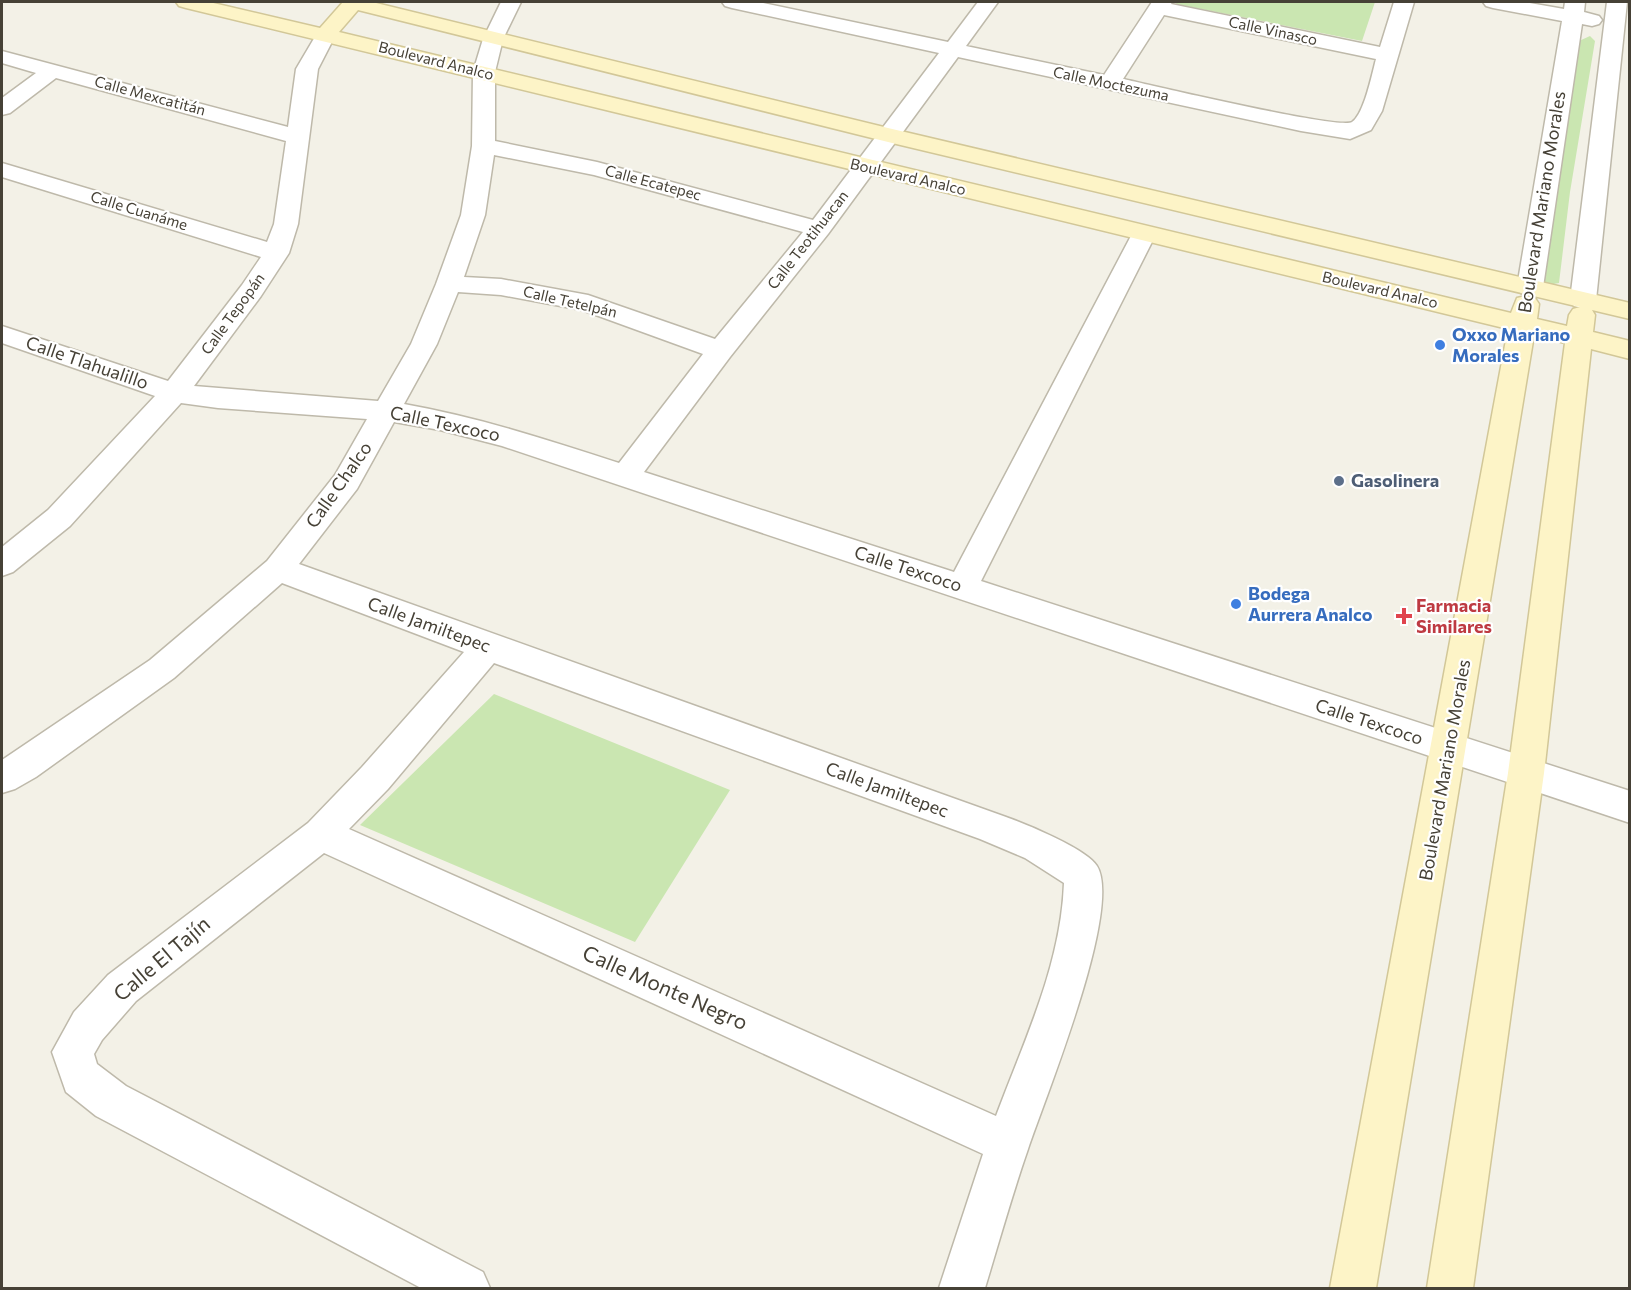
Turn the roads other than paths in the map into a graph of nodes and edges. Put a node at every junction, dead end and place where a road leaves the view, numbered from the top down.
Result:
1 (186, 2) edge
2 (350, 2) edge
3 (511, 2) edge
4 (732, 2) edge
5 (819, 2) edge
6 (988, 2) edge
7 (1404, 2) edge
8 (1493, 2) edge
9 (1160, 5) edge
10 (1574, 9) edge
11 (1620, 18) edge
12 (805, 19) junction
13 (326, 34) junction
14 (493, 39) junction
15 (952, 50) junction
16 (1388, 55) junction
17 (2, 57) edge
18 (54, 70) junction
19 (484, 72) junction
20 (1109, 84) junction
21 (2, 108) edge
22 (888, 135) junction
23 (298, 136) junction
24 (484, 146) junction
25 (864, 167) junction
26 (2, 170) edge
27 (819, 229) junction
28 (1144, 234) junction
29 (276, 253) junction
30 (449, 284) junction
31 (1530, 287) junction
32 (1583, 300) junction
33 (1629, 311) edge
34 (1522, 324) junction
35 (2, 335) edge
36 (1580, 338) junction
37 (1629, 350) edge
38 (720, 351) junction
39 (174, 393) junction
40 (388, 411) junction
41 (625, 476) junction
42 (2, 564) edge
43 (278, 569) junction
44 (963, 587) junction
45 (488, 647) junction
46 (1449, 749) junction
47 (1526, 773) junction
48 (2, 778) edge
49 (1629, 807) edge
50 (321, 834) junction
51 (1007, 1143) junction
52 (467, 1288) edge
53 (962, 1288) edge
54 (1353, 1288) edge
55 (1450, 1288) edge

1 - 13 street, Boulevard Analco
2 - 13 street, Calle Tepopán
2 - 14 street, Boulevard Analco
3 - 14 street, Calle Chalco
4 - 12 street, Calle Moctezuma
5 - 12 street
6 - 15 street, Calle Teotihuacan
7 - 16 street, Calle Moctezuma
8 - 10 street
9 - 16 street, Calle Vinasco
9 - 20 street
10 - 11 street
10 - 31 street, Boulevard Mariano Morales
11 - 32 street
12 - 15 street, Calle Moctezuma
13 - 19 street, Boulevard Analco
13 - 23 street, Calle Tepopán
14 - 19 street, Calle Chalco
14 - 22 street, Boulevard Analco
15 - 20 street, Calle Moctezuma
15 - 22 street, Calle Teotihuacan
16 - 20 street, Calle Moctezuma
17 - 18 street, Calle Mexcatitán
18 - 21 street
18 - 23 street, Calle Mexcatitán
19 - 24 street, Calle Chalco
19 - 25 street, Boulevard Analco
22 - 25 street, Calle Teotihuacan
22 - 31 street, Boulevard Analco
23 - 29 street, Calle Tepopán
24 - 27 street, Calle Ecatepec
24 - 30 street, Calle Chalco
25 - 27 street, Calle Teotihuacan
25 - 28 street, Boulevard Analco
26 - 29 street, Calle Cuanáme
27 - 38 street, Calle Teotihuacan
28 - 34 street, Boulevard Analco
28 - 44 street
29 - 39 street, Calle Tepopán
30 - 38 street, Calle Tetelpán
30 - 40 street, Calle Chalco
31 - 32 street, Boulevard Analco
31 - 34 street, Boulevard Mariano Morales
32 - 33 street, Boulevard Analco
32 - 36 street
34 - 36 street, Boulevard Analco
34 - 46 street, Boulevard Mariano Morales
35 - 39 street, Calle Tlahualillo
36 - 37 street, Boulevard Analco
36 - 47 street
38 - 41 street, Calle Teotihuacan
39 - 40 street, Calle Texcoco
39 - 42 street, Calle Tepopán
40 - 41 street, Calle Texcoco
40 - 43 street, Calle Chalco
41 - 44 street, Calle Texcoco
43 - 45 street, Calle Jamiltepec
43 - 48 street, Calle Chalco
44 - 46 street, Calle Texcoco
45 - 50 street, Calle El Tajín
45 - 51 street, Calle Jamiltepec
46 - 47 street, Calle Texcoco
46 - 54 street, Boulevard Mariano Morales
47 - 49 street, Calle Texcoco
47 - 55 street
50 - 51 street, Calle Monte Negro
50 - 52 street, Calle El Tajín
51 - 53 street, Calle Jamiltepec

